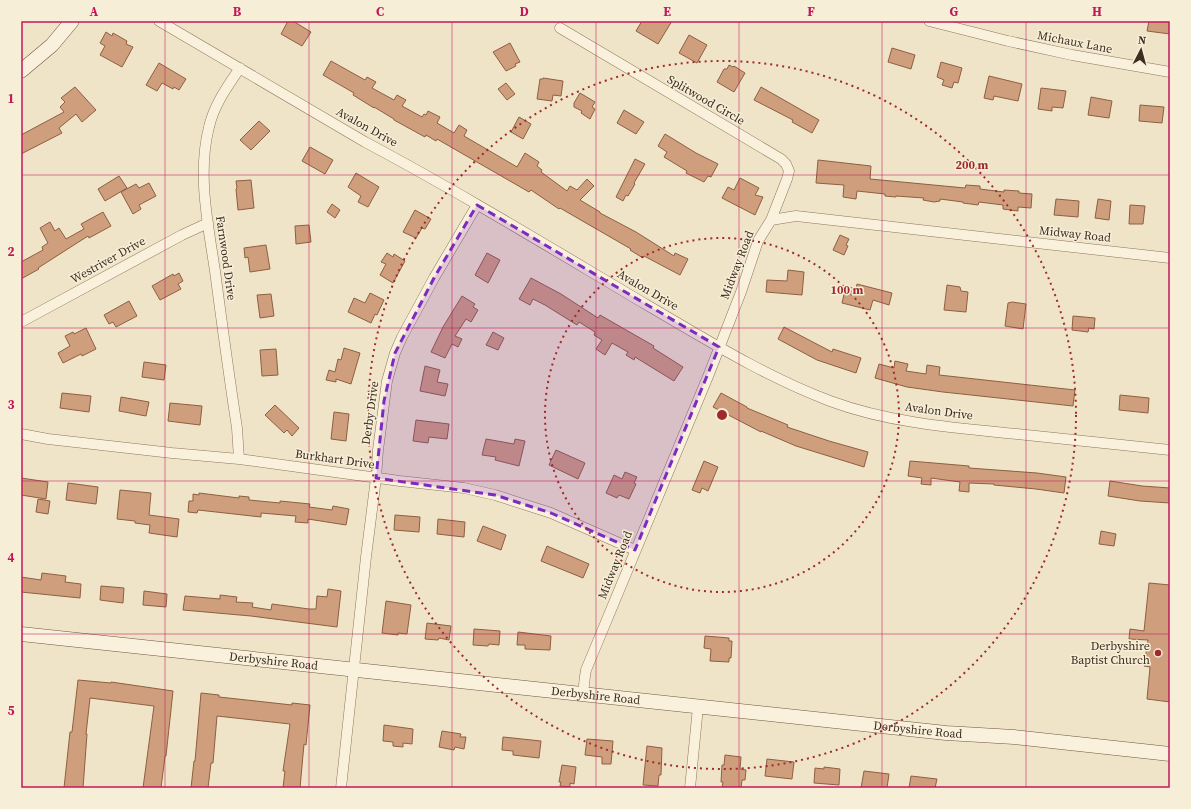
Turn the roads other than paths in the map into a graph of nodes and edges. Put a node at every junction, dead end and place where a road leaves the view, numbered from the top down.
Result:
1 (72, 21) edge
2 (159, 21) edge
3 (929, 21) edge
4 (560, 28) dead end
5 (240, 68) junction
6 (21, 71) edge
7 (1170, 72) edge
8 (477, 205) junction
9 (771, 220) junction
10 (208, 223) junction
11 (1170, 258) edge
12 (21, 322) edge
13 (718, 347) junction
14 (21, 434) edge
15 (1170, 450) edge
16 (239, 459) junction
17 (376, 478) junction
18 (635, 550) junction
19 (21, 634) edge
20 (353, 670) junction
21 (584, 694) junction
22 (698, 707) junction
23 (1170, 754) edge
24 (341, 788) edge
25 (690, 788) edge

1 - 6 street
2 - 5 street, Avalon Drive
3 - 7 street, Michaux Lane
4 - 9 street, Splitwood Circle
5 - 8 street, Avalon Drive
5 - 10 street, Farnwood Drive
8 - 13 street, Avalon Drive
8 - 17 street, Derby Drive
9 - 11 street, Midway Road
9 - 13 street, Midway Road
10 - 12 street, Westriver Drive
10 - 16 street, Farnwood Drive
13 - 15 street, Avalon Drive
13 - 18 street, Midway Road
14 - 16 street, Burkhart Drive
16 - 17 street, Burkhart Drive
17 - 18 street, Burkhart Drive
17 - 20 street, Derby Drive
18 - 21 street, Midway Road
19 - 20 street, Derbyshire Road
20 - 21 street, Derbyshire Road
20 - 24 street, Derby Drive
21 - 22 street, Derbyshire Road
22 - 23 street, Derbyshire Road
22 - 25 street

